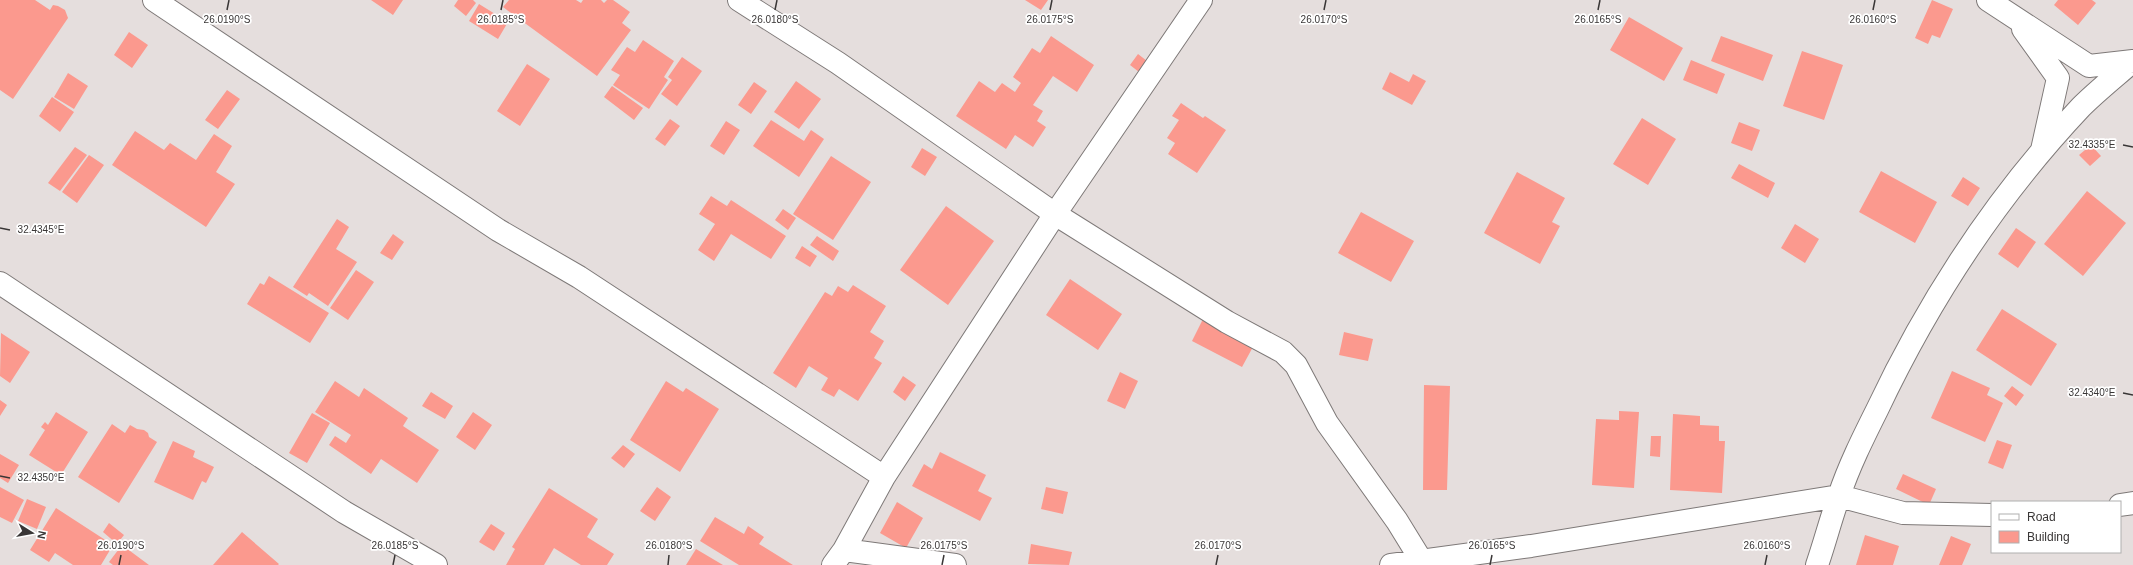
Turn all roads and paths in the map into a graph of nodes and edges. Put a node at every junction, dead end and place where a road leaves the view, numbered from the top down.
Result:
1 (154, 0) edge
2 (739, 0) edge
3 (1201, 0) edge
4 (1988, 0) edge
5 (2017, 20) junction
6 (2133, 61) edge
7 (2042, 151) junction
8 (1055, 214) junction
9 (0, 283) edge
10 (884, 477) junction
11 (1839, 496) junction
12 (2133, 503) edge
13 (2121, 505) edge
14 (1991, 514) edge
15 (838, 558) edge
16 (1421, 560) junction
17 (436, 565) edge
18 (955, 565) edge
19 (1391, 565) edge
20 (1818, 565) edge

1 - 10 street
2 - 8 street
3 - 8 street
4 - 5 street
5 - 6 street
5 - 7 street
6 - 7 street
7 - 11 street
8 - 10 street
8 - 16 street
9 - 17 street
10 - 15 street
11 - 14 street
11 - 16 street
11 - 20 street
12 - 13 street
15 - 18 street
16 - 19 street

